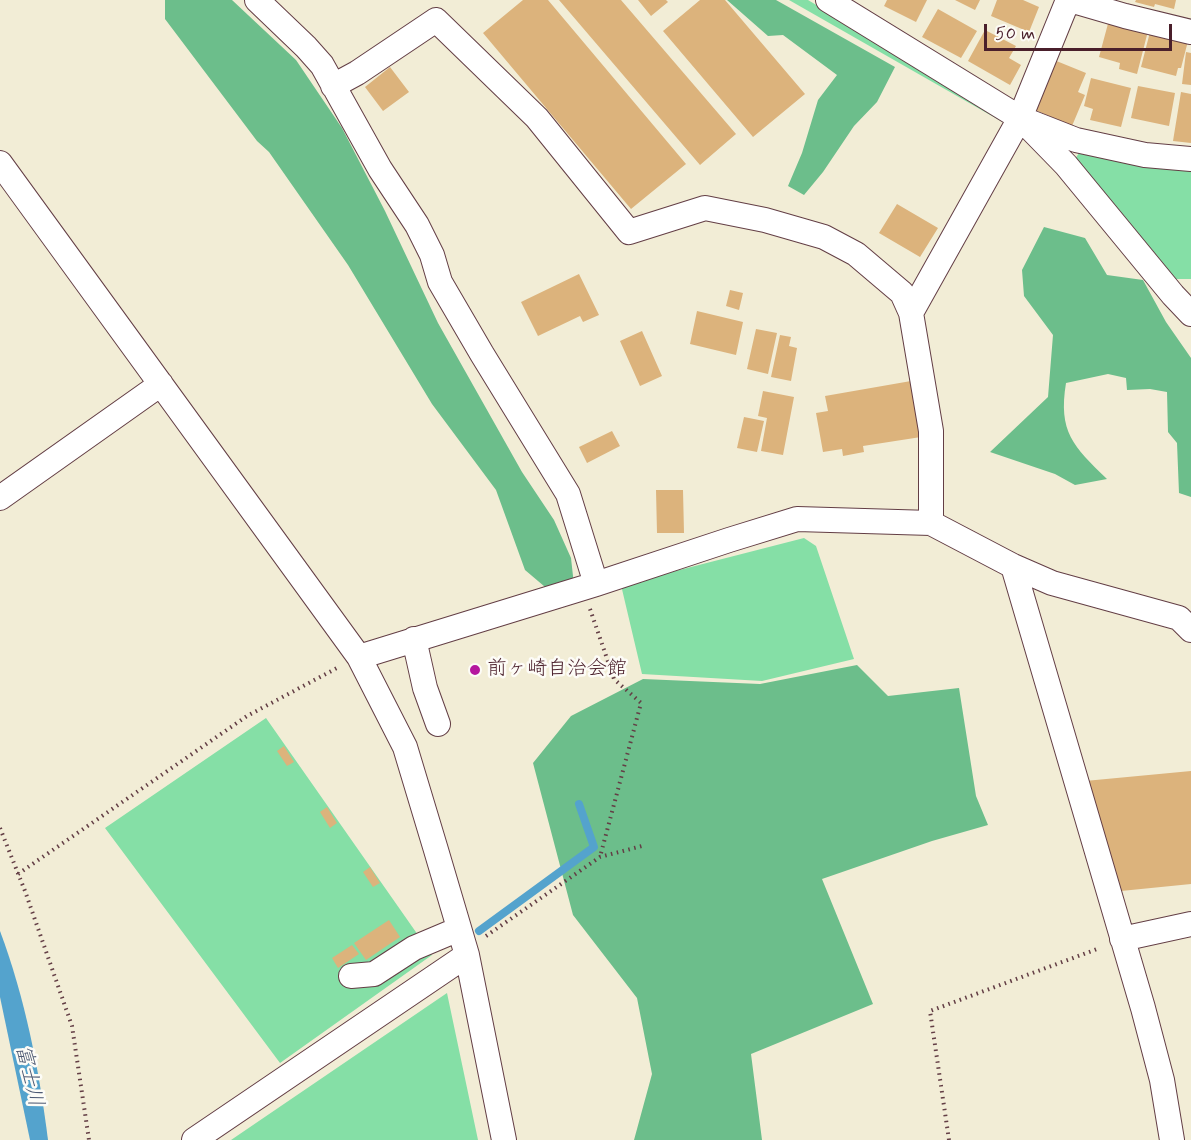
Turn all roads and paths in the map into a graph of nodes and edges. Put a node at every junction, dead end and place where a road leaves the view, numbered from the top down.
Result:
1 (257, 0) edge
2 (828, 0) edge
3 (1069, 0) edge
4 (1191, 32) edge
5 (333, 86) junction
6 (1020, 118) junction
7 (1191, 159) edge
8 (0, 163) edge
9 (1182, 295) edge
10 (911, 313) junction
11 (1191, 314) edge
12 (161, 384) junction
13 (0, 498) edge
14 (931, 523) junction
15 (1013, 566) junction
16 (590, 586) junction
17 (1191, 630) edge
18 (414, 639) junction
19 (359, 657) junction
20 (438, 724) dead end
21 (0, 828) edge
22 (642, 846) dead end
23 (600, 857) junction
24 (18, 874) junction
25 (1191, 924) edge
26 (1122, 939) junction
27 (464, 945) junction
28 (351, 976) dead end
29 (89, 1140) edge
30 (194, 1140) edge
31 (504, 1140) edge
32 (949, 1140) edge
33 (1172, 1140) edge

1 - 5 street
2 - 6 street
3 - 4 street
3 - 6 street
5 - 10 street
5 - 16 street
6 - 7 street
6 - 9 street
6 - 10 street
8 - 12 street
9 - 11 street
10 - 14 street
12 - 13 street
12 - 19 street
14 - 15 street
14 - 16 street
15 - 17 street
15 - 26 street
16 - 18 street
16 - 23 path
18 - 19 street
18 - 20 street
19 - 24 path
19 - 27 street
21 - 24 path
22 - 23 path
23 - 27 path
24 - 29 path
25 - 26 street
26 - 32 path
26 - 33 street
27 - 28 street
27 - 30 street
27 - 31 street

